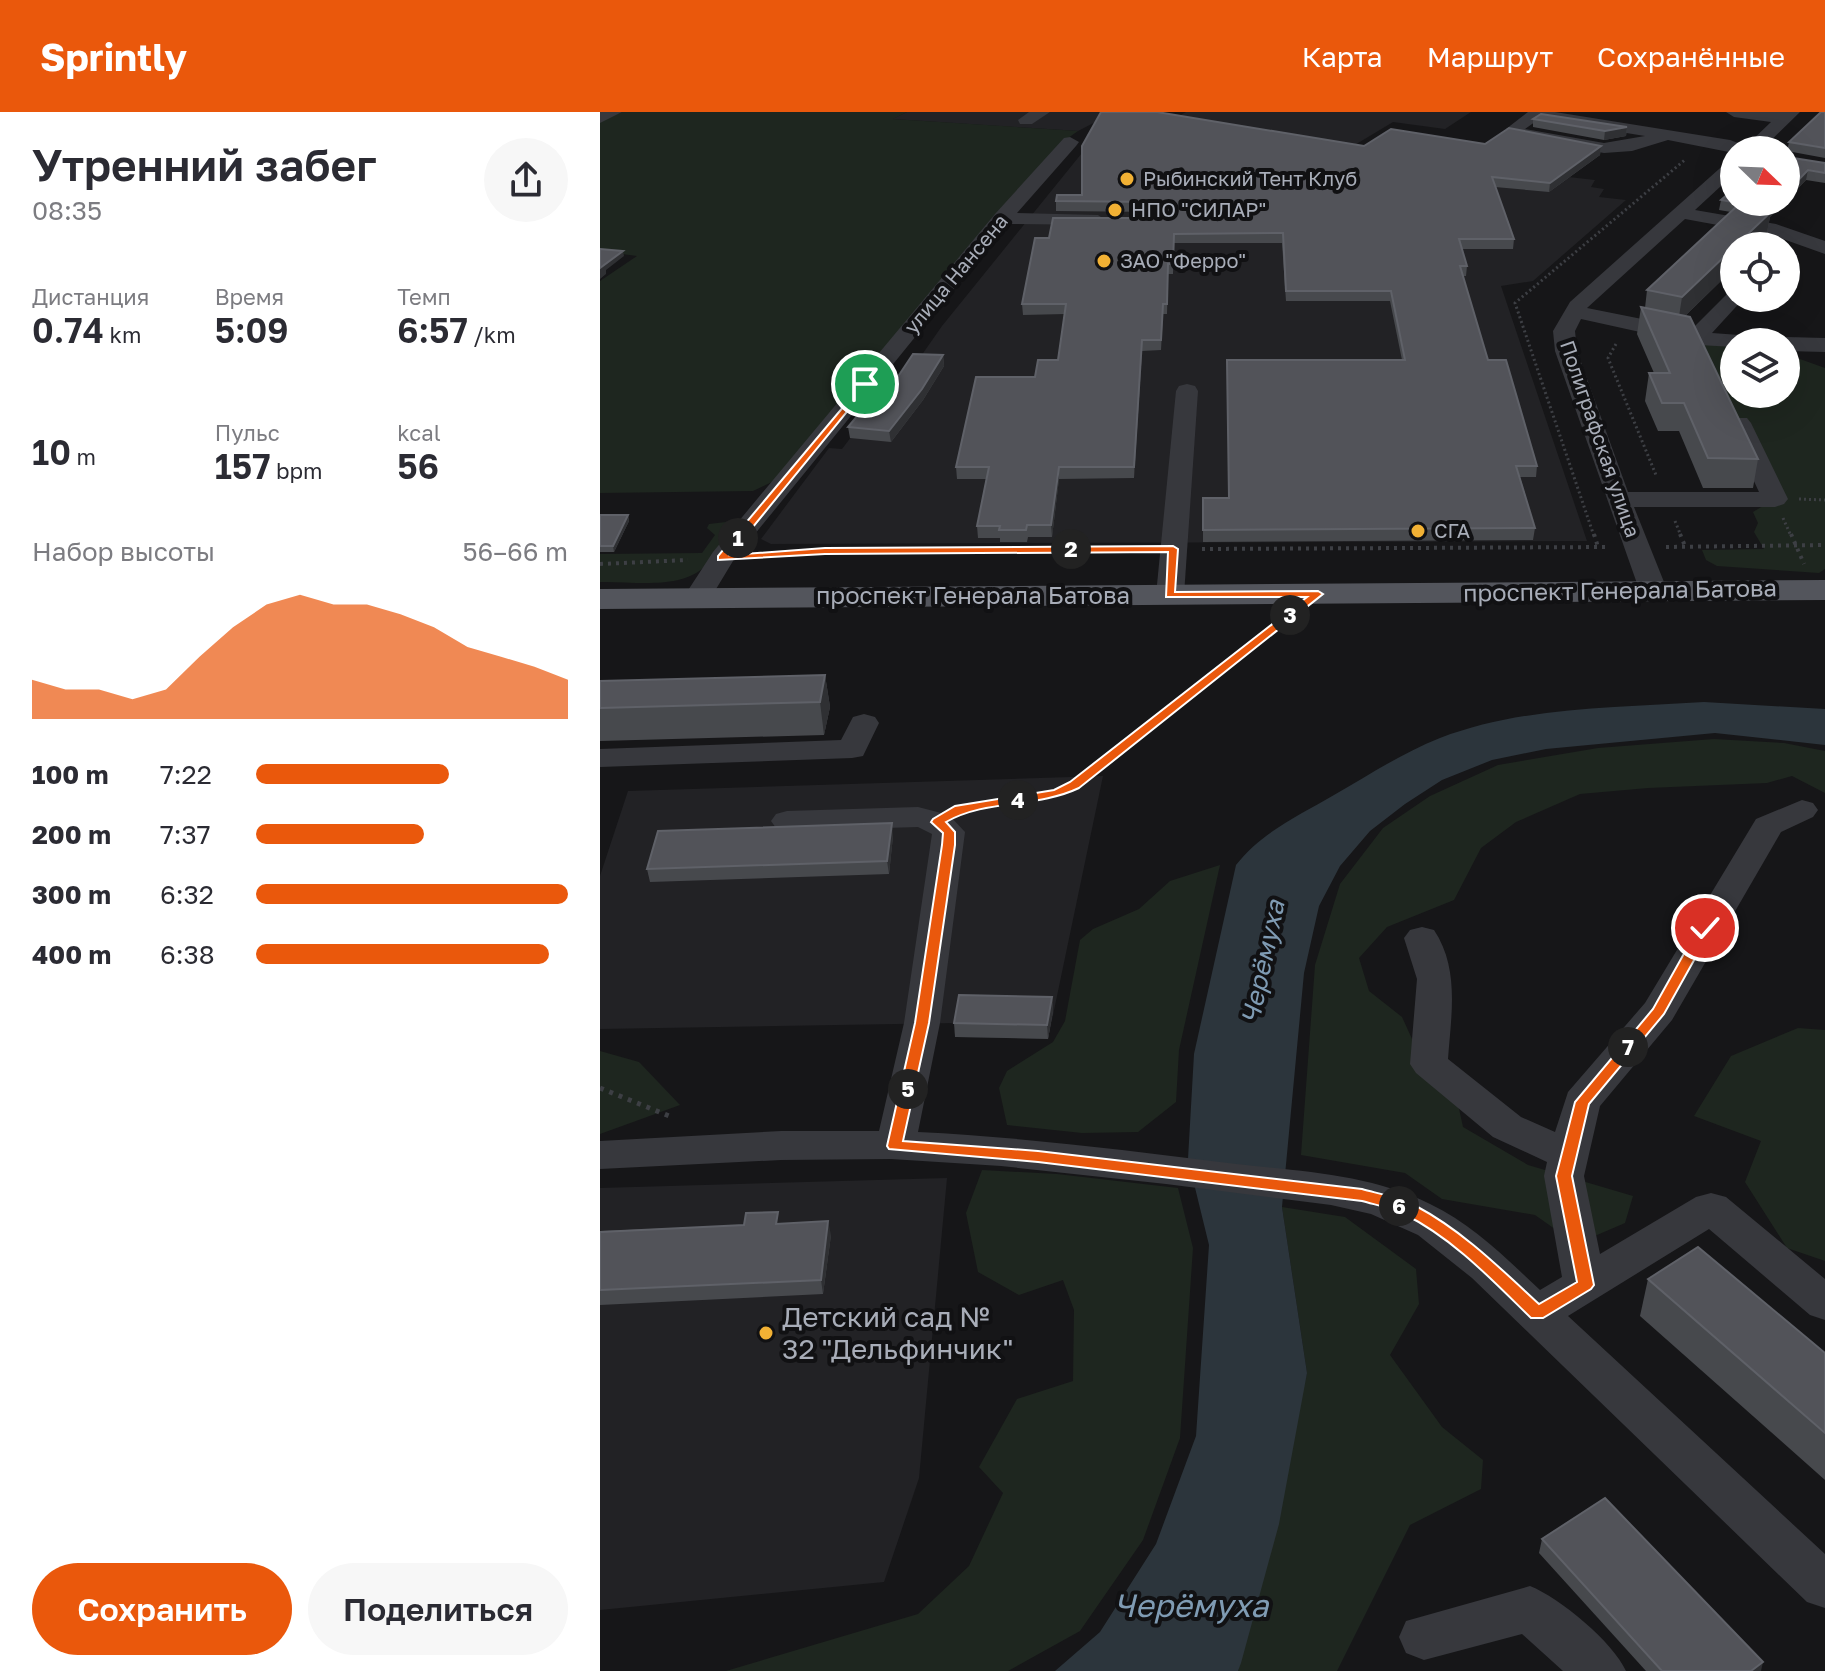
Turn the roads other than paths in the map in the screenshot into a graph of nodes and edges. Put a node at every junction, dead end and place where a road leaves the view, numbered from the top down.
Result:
1 (614, 112) edge
2 (1734, 112) edge
3 (1788, 116) edge
4 (600, 118) edge
5 (1669, 135) junction
6 (1766, 136) edge
7 (1070, 142) dead end
8 (1720, 143) edge
9 (1720, 178) edge
10 (1021, 197) junction
11 (1045, 198) dead end
12 (1681, 213) junction
13 (1002, 218) junction
14 (1112, 221) edge
15 (1778, 232) edge
16 (1800, 244) edge
17 (1825, 248) edge
18 (1573, 311) junction
19 (1721, 312) edge
20 (1698, 338) junction
21 (1720, 340) edge
22 (1800, 344) edge
23 (1825, 345) edge
24 (1711, 366) edge
25 (1187, 391) dead end
26 (1731, 408) edge
27 (1618, 500) junction
28 (1821, 590) edge
29 (1654, 592) junction
30 (1170, 595) junction
31 (697, 598) junction
32 (600, 599) edge
33 (864, 723) dead end
34 (600, 758) edge
35 (1802, 810) dead end
36 (787, 821) dead end
37 (1422, 938) dead end
38 (895, 1146) junction
39 (600, 1155) edge
40 (1569, 1155) junction
41 (1585, 1285) junction
42 (1825, 1303) edge
43 (1537, 1313) junction
44 (1825, 1586) edge
45 (1424, 1637) dead end
46 (1600, 1671) edge

1 - 4 street
2 - 3 street
3 - 6 street
5 - 5 street
5 - 8 street
7 - 10 street, улица Нансена
9 - 12 street, Полиграфская улица
10 - 11 street
10 - 13 street, улица Нансена
12 - 15 street
12 - 18 street, Полиграфская улица
13 - 14 street
13 - 31 street, улица Нансена
16 - 17 street
18 - 20 street
18 - 27 street, Полиграфская улица
19 - 20 street
20 - 21 street
20 - 24 street
22 - 23 street
25 - 30 street
26 - 27 street
27 - 29 street, Полиграфская улица
28 - 29 main road, проспект Генерала Батова
29 - 30 main road, проспект Генерала Батова
30 - 31 main road, проспект Генерала Батова
31 - 32 main road, проспект Генерала Батова
33 - 34 street
35 - 40 street
36 - 38 street
37 - 40 street
38 - 39 street
38 - 43 street
40 - 41 street
41 - 42 street
41 - 43 street
43 - 44 street
45 - 46 street

